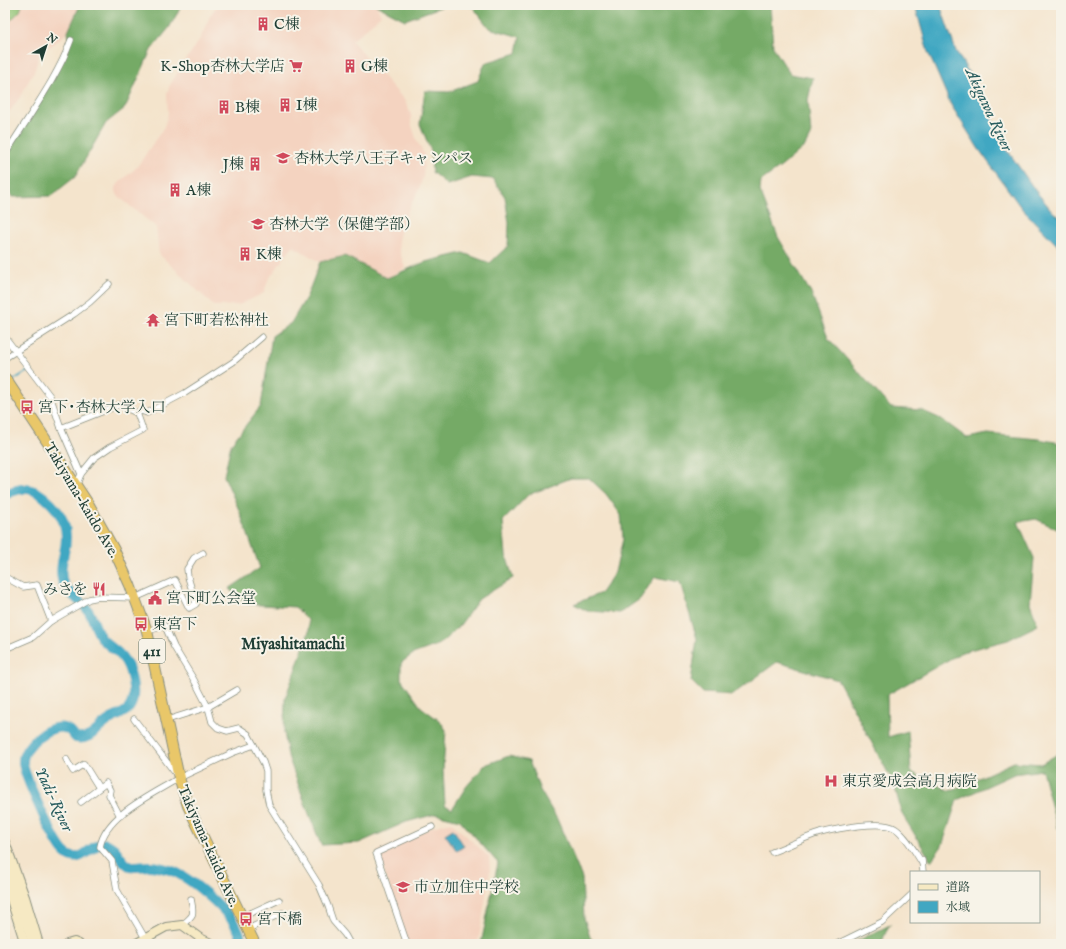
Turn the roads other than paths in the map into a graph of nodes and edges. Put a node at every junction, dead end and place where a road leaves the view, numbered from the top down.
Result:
1 (71, 40) dead end
2 (5, 155) edge
3 (109, 284) dead end
4 (5, 336) edge
5 (262, 337) dead end
6 (16, 352) junction
7 (5, 358) edge
8 (5, 378) edge
9 (137, 413) junction
10 (60, 428) junction
11 (81, 474) junction
12 (76, 484) junction
13 (203, 553) dead end
14 (5, 577) edge
15 (135, 598) junction
16 (51, 621) junction
17 (147, 631) junction
18 (5, 649) edge
19 (237, 690) dead end
20 (208, 707) junction
21 (134, 719) dead end
22 (167, 720) junction
23 (254, 745) junction
24 (66, 759) dead end
25 (179, 778) junction
26 (99, 788) junction
27 (81, 802) dead end
28 (120, 816) junction
29 (432, 827) dead end
30 (5, 842) edge
31 (772, 852) dead end
32 (5, 860) edge
33 (923, 871) edge
34 (5, 881) edge
35 (910, 897) edge
36 (191, 899) dead end
37 (279, 900) dead end
38 (282, 913) dead end
39 (242, 917) junction
40 (180, 925) junction
41 (248, 929) junction
42 (26, 938) edge
43 (148, 940) edge
44 (33, 944) edge
45 (39, 944) edge
46 (68, 944) edge
47 (78, 944) edge
48 (135, 944) edge
49 (213, 944) edge
50 (255, 944) edge
51 (350, 944) edge
52 (407, 944) edge
53 (836, 944) edge

1 - 2 street
3 - 6 street
4 - 6 street
5 - 9 street
6 - 7 street
6 - 10 street
8 - 12 highway, Takiyama-kaido Ave. / 411
9 - 10 street
9 - 11 street
10 - 11 street
11 - 12 street
12 - 15 highway, Takiyama-kaido Ave. / 411
13 - 15 street
14 - 16 street
15 - 16 street
15 - 17 highway, Takiyama-kaido Ave. / 411
16 - 18 street
17 - 20 street
17 - 22 highway, Takiyama-kaido Ave. / 411
19 - 20 street
20 - 22 street
20 - 23 street
21 - 25 street
22 - 25 highway, Takiyama-kaido Ave. / 411
23 - 25 street
23 - 51 street
24 - 26 street
25 - 28 street
25 - 39 highway, Takiyama-kaido Ave. / 411
26 - 27 street
26 - 28 street
28 - 43 street
29 - 52 street
30 - 45 main road
31 - 33 street
32 - 42 main road
34 - 42 main road
35 - 53 street
36 - 40 street
37 - 39 street
38 - 41 street
39 - 41 highway, Takiyama-kaido Ave. / 411
40 - 43 main road
40 - 49 main road
41 - 50 highway, Takiyama-kaido Ave. / 411
42 - 44 main road
43 - 48 main road
46 - 47 main road

